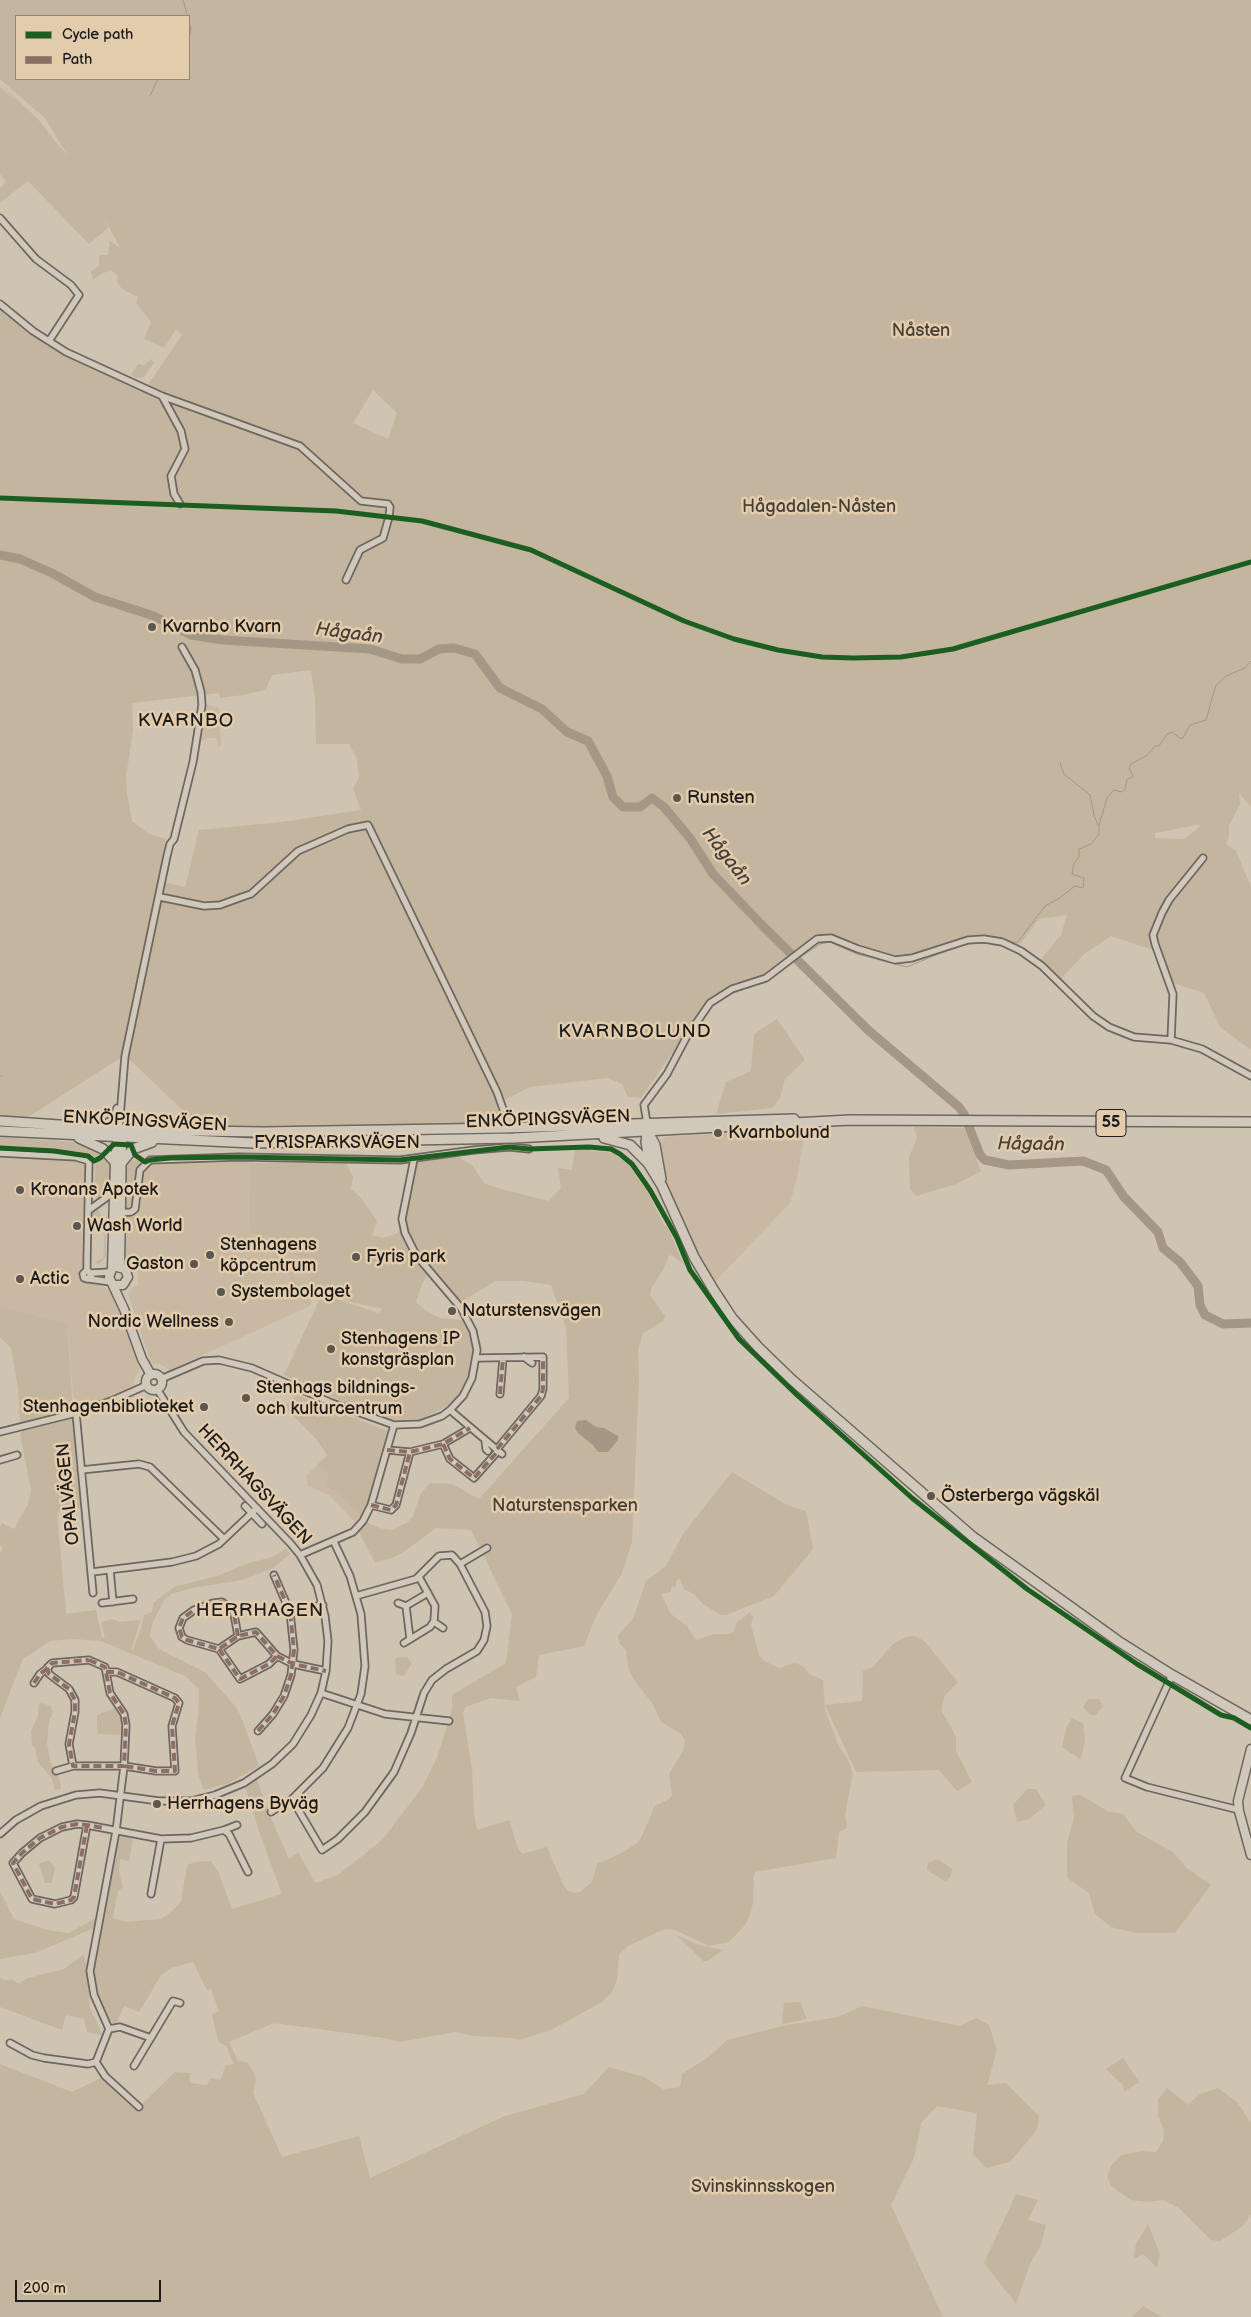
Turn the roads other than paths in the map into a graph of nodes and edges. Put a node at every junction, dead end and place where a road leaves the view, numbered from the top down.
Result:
1 (0, 218) edge
2 (0, 304) edge
3 (49, 341) junction
4 (162, 396) junction
5 (180, 504) dead end
6 (346, 580) dead end
7 (182, 647) dead end
8 (1203, 858) dead end
9 (160, 897) junction
10 (1171, 1040) junction
11 (1251, 1076) edge
12 (120, 1094) junction
13 (503, 1109) dead end
14 (0, 1121) edge
15 (816, 1121) junction
16 (1251, 1122) edge
17 (100, 1127) junction
18 (648, 1127) junction
19 (0, 1131) edge
20 (666, 1132) junction
21 (119, 1134) junction
22 (579, 1135) junction
23 (72, 1136) junction
24 (161, 1140) junction
25 (655, 1145) junction
26 (529, 1149) dead end
27 (0, 1154) edge
28 (414, 1159) junction
29 (118, 1163) junction
30 (651, 1168) junction
31 (662, 1186) junction
32 (114, 1192) junction
33 (89, 1210) junction
34 (116, 1213) junction
35 (114, 1270) junction
36 (89, 1274) junction
37 (112, 1284) junction
38 (123, 1285) junction
39 (124, 1309) junction
40 (524, 1357) junction
41 (477, 1358) junction
42 (503, 1358) junction
43 (532, 1363) dead end
44 (151, 1375) junction
45 (161, 1379) junction
46 (147, 1385) junction
47 (157, 1389) junction
48 (500, 1394) dead end
49 (450, 1410) junction
50 (76, 1413) junction
51 (394, 1425) junction
52 (470, 1428) junction
53 (0, 1432) edge
54 (485, 1440) junction
55 (443, 1444) junction
56 (388, 1450) junction
57 (488, 1451) dead end
58 (499, 1451) junction
59 (410, 1452) junction
60 (17, 1455) dead end
61 (0, 1460) edge
62 (81, 1470) junction
63 (371, 1505) junction
64 (245, 1506) dead end
65 (257, 1508) junction
66 (252, 1513) junction
67 (262, 1524) dead end
68 (224, 1539) junction
69 (334, 1542) junction
70 (486, 1548) dead end
71 (300, 1555) junction
72 (460, 1564) junction
73 (110, 1570) junction
74 (92, 1572) junction
75 (274, 1575) dead end
76 (419, 1577) junction
77 (93, 1593) dead end
78 (428, 1593) junction
79 (356, 1596) junction
80 (133, 1599) dead end
81 (113, 1602) junction
82 (102, 1603) dead end
83 (398, 1603) dead end
84 (323, 1605) junction
85 (406, 1606) junction
86 (290, 1612) junction
87 (434, 1622) junction
88 (443, 1628) dead end
89 (238, 1636) junction
90 (410, 1639) junction
91 (404, 1644) dead end
92 (218, 1649) junction
93 (277, 1656) junction
94 (292, 1664) junction
95 (48, 1668) junction
96 (106, 1672) junction
97 (326, 1672) junction
98 (1172, 1675) junction
99 (34, 1683) dead end
100 (321, 1693) junction
101 (357, 1706) junction
102 (416, 1718) junction
103 (1251, 1720) edge
104 (449, 1721) dead end
105 (258, 1731) dead end
106 (1251, 1749) edge
107 (73, 1766) junction
108 (124, 1766) junction
109 (56, 1771) dead end
110 (122, 1795) junction
111 (292, 1799) junction
112 (1239, 1810) junction
113 (271, 1812) dead end
114 (87, 1825) junction
115 (237, 1825) dead end
116 (224, 1830) junction
117 (116, 1831) junction
118 (0, 1834) edge
119 (161, 1839) junction
120 (1251, 1855) edge
121 (248, 1872) dead end
122 (151, 1894) dead end
123 (180, 2003) dead end
124 (109, 2029) junction
125 (151, 2038) junction
126 (10, 2043) dead end
127 (96, 2062) junction
128 (134, 2066) dead end
129 (139, 2107) dead end

1 - 3 street
2 - 3 street
3 - 4 street
4 - 5 street
4 - 6 street
7 - 9 street
8 - 10 street
9 - 12 street
9 - 13 street
10 - 11 street
10 - 18 street
12 - 17 street
12 - 21 street
14 - 17 main road, ENKÖPINGSVÄGEN / 55
15 - 16 main road, 55
15 - 18 main road, 55
15 - 20 main road, 55
17 - 21 main road, ENKÖPINGSVÄGEN / 55
18 - 20 main road, 55
18 - 21 main road, ENKÖPINGSVÄGEN / 55
18 - 22 main road, ENKÖPINGSVÄGEN / 55
18 - 25 main road
18 - 30 main road
19 - 23 main road, ENKÖPINGSVÄGEN / 55
20 - 25 main road
21 - 23 main road, ENKÖPINGSVÄGEN / 55
21 - 24 main road, ENKÖPINGSVÄGEN / 55
21 - 29 street
22 - 24 main road, ENKÖPINGSVÄGEN / 55
22 - 30 main road
23 - 29 main road
24 - 29 main road
25 - 31 main road
26 - 28 street, FYRISPARKSVÄGEN
27 - 33 street
28 - 34 street, FYRISPARKSVÄGEN
28 - 41 street
29 - 32 street
29 - 34 street
30 - 31 main road
31 - 98 main road
32 - 33 street
32 - 34 street
33 - 36 street
34 - 35 street
35 - 36 street
35 - 37 street
35 - 38 street
36 - 37 street
37 - 38 street
37 - 39 street
38 - 39 street
39 - 44 street
40 - 42 street
40 - 43 street
40 - 58 street
41 - 42 street
41 - 49 street
42 - 48 street
44 - 45 street
44 - 46 street
45 - 47 street
45 - 51 street
46 - 47 street
46 - 50 street
47 - 65 street, HERRHAGSVÄGEN
49 - 51 street
49 - 52 street
50 - 53 street
50 - 62 street, OPALVÄGEN
51 - 56 street
52 - 54 street
52 - 55 street
54 - 57 street
54 - 58 street
55 - 58 street
55 - 59 street
56 - 59 street
56 - 63 street
59 - 63 street
60 - 61 street
62 - 68 street
62 - 74 street, OPALVÄGEN
63 - 69 street
64 - 66 street
65 - 66 street
65 - 71 street, HERRHAGSVÄGEN
66 - 67 street
66 - 68 street
68 - 73 street
69 - 71 street
69 - 79 street
70 - 72 street
71 - 84 street, HERRHAGSVÄGEN
72 - 76 street
72 - 102 street
73 - 74 street
73 - 81 street
74 - 77 street, OPALVÄGEN
75 - 86 street
76 - 78 street
76 - 79 street
78 - 85 street
78 - 87 street
79 - 101 street
80 - 81 street
81 - 82 street
83 - 85 street
84 - 86 street
84 - 97 street, HERRHAGSVÄGEN
85 - 90 street
86 - 94 street
87 - 88 street
87 - 90 street
89 - 92 street
89 - 92 street
89 - 93 street
90 - 91 street
92 - 93 street
93 - 94 street
94 - 97 street
94 - 105 street
95 - 96 street
95 - 99 street
95 - 107 street
96 - 108 street
96 - 108 street
97 - 100 street, HERRHAGSVÄGEN
98 - 103 main road
98 - 112 street
100 - 101 street
100 - 110 street, HERRHAGSVÄGEN
101 - 102 street
101 - 111 street
102 - 104 street
102 - 111 street
106 - 112 street
107 - 108 street
107 - 109 street
108 - 110 street
110 - 117 street
110 - 118 street, HERRHAGSVÄGEN
111 - 113 street
112 - 120 street
114 - 114 street
114 - 117 street
115 - 116 street
116 - 119 street
116 - 121 street
117 - 119 street
117 - 124 street
119 - 122 street
123 - 125 street
124 - 125 street
124 - 127 street
125 - 128 street
126 - 127 street
127 - 129 street

